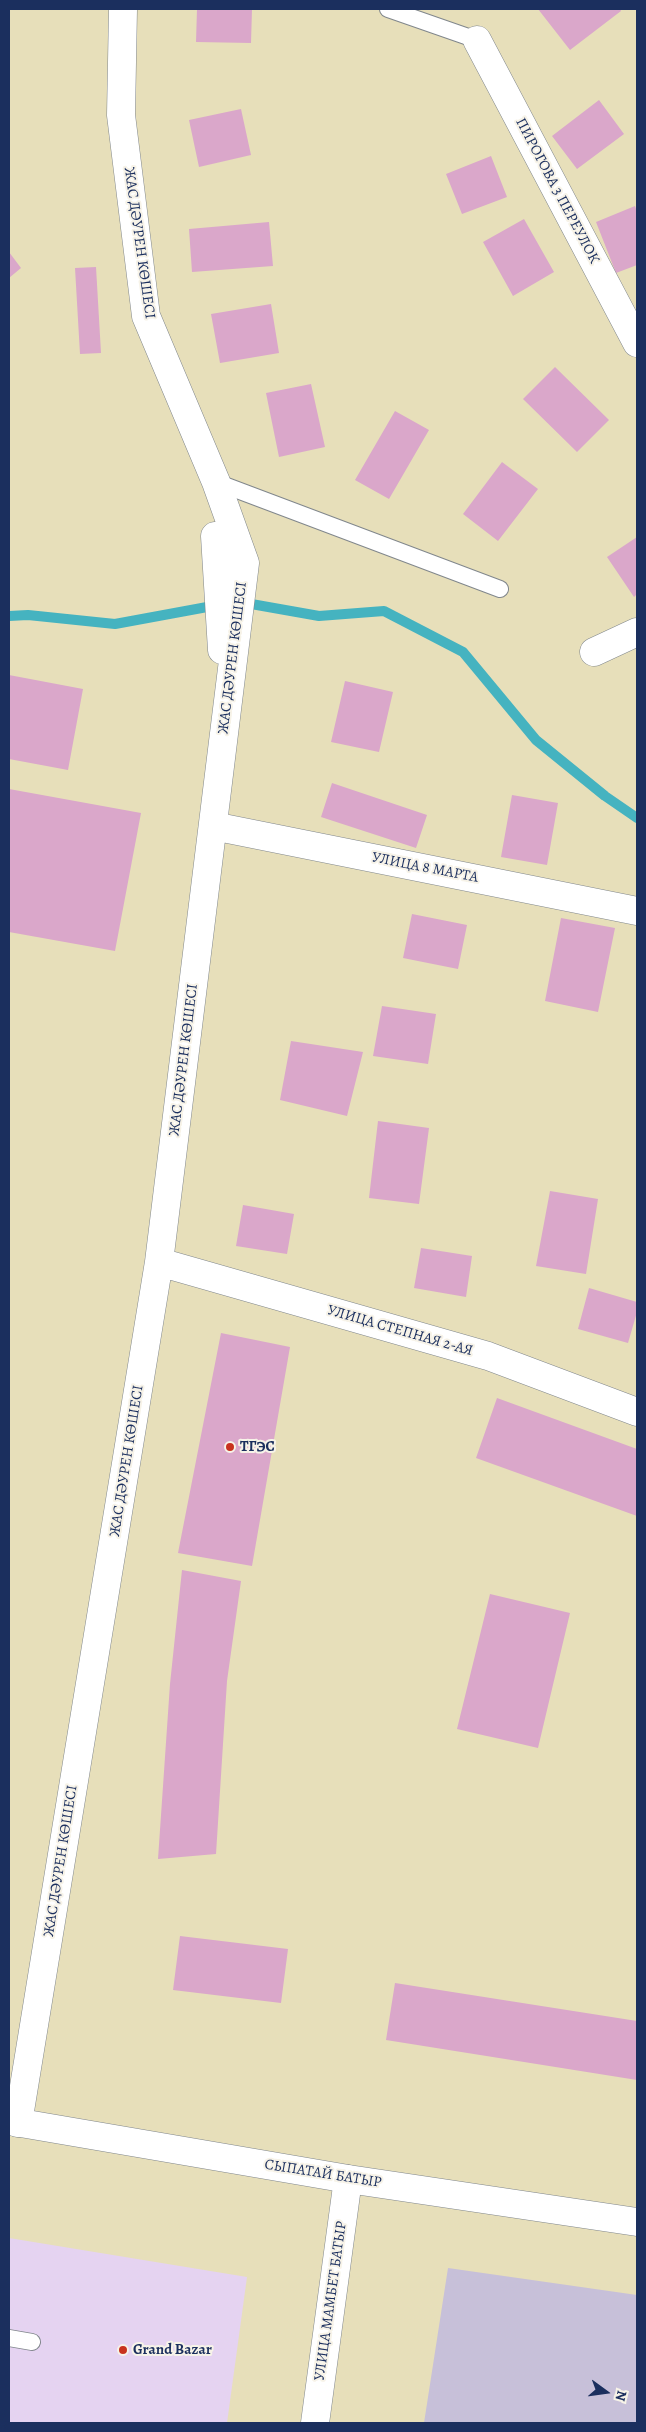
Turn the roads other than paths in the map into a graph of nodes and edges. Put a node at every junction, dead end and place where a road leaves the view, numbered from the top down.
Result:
1 (123, 9) edge
2 (388, 9) edge
3 (477, 40) joint
4 (637, 343) edge
5 (216, 482) junction
6 (215, 536) dead end
7 (500, 589) dead end
8 (637, 632) edge
9 (594, 652) dead end
10 (223, 667) dead end
11 (213, 826) junction
12 (637, 911) edge
13 (160, 1262) junction
14 (637, 1412) edge
15 (13, 2122) edge
16 (348, 2179) junction
17 (637, 2222) edge
18 (9, 2338) edge
19 (32, 2342) dead end
20 (315, 2423) edge

1 - 5 street, ЖАС ДӘУРЕН КӨШЕСІ
2 - 3 lane
3 - 4 street, ПИРОГОВА 3 ПЕРЕУЛОК
5 - 7 lane
5 - 11 street, ЖАС ДӘУРЕН КӨШЕСІ
6 - 10 street
8 - 9 street
11 - 12 street, УЛИЦА 8 МАРТА
11 - 13 street, ЖАС ДӘУРЕН КӨШЕСІ
13 - 14 street, УЛИЦА СТЕПНАЯ 2-АЯ
13 - 15 street, ЖАС ДӘУРЕН КӨШЕСІ
15 - 16 street, СЫПАТАЙ БАТЫР
16 - 17 street, СЫПАТАЙ БАТЫР
16 - 20 street, УЛИЦА МАМБЕТ БАТЫР
18 - 19 lane

